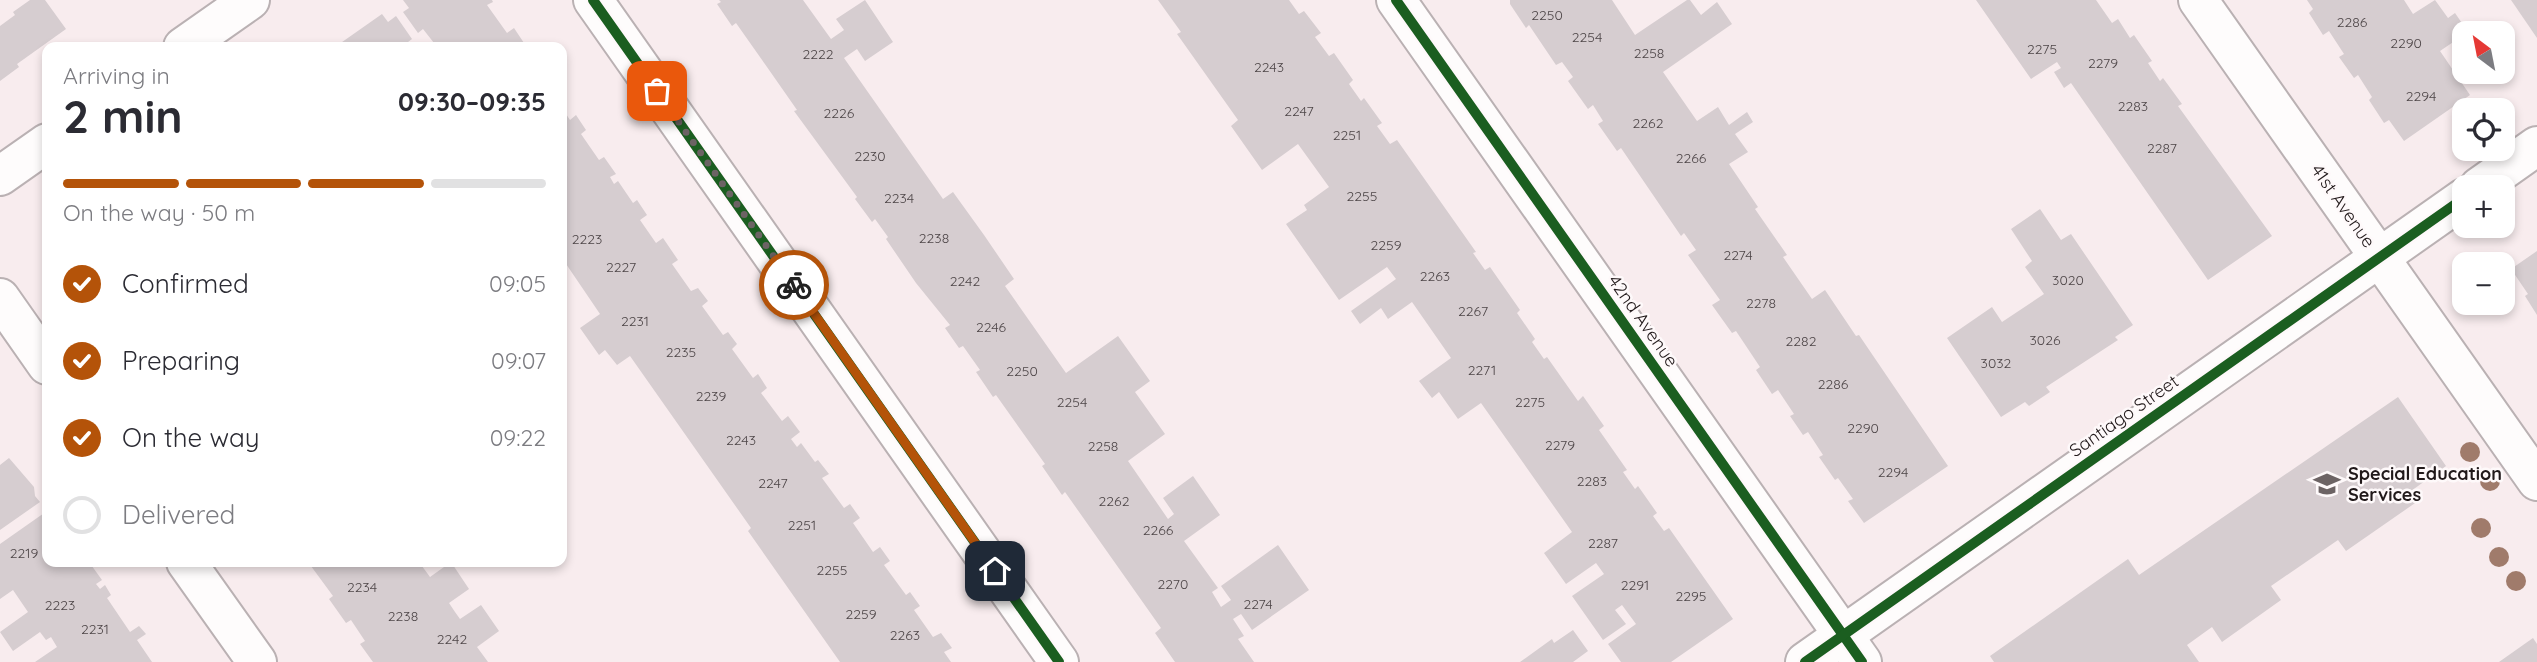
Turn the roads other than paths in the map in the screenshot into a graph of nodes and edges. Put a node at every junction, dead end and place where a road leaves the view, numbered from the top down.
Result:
1 (250, 0) edge
2 (593, 0) edge
3 (1396, 0) edge
4 (2198, 0) edge
5 (190, 42) edge
6 (2537, 146) edge
7 (42, 147) edge
8 (2496, 175) edge
9 (0, 176) edge
10 (2452, 206) edge
11 (2379, 258) junction
12 (0, 298) edge
13 (42, 358) edge
14 (2537, 481) edge
15 (190, 567) edge
16 (1853, 649) edge
17 (257, 662) edge
18 (1059, 662) edge
19 (1805, 662) edge

1 - 5 street
2 - 18 street
3 - 16 street, 42nd Avenue
4 - 11 street, 41st Avenue
6 - 8 street
7 - 9 street
10 - 11 street, Santiago Street
11 - 14 street, 41st Avenue
11 - 16 street, Santiago Street
12 - 13 street
15 - 17 street
16 - 19 street, Santiago Street

